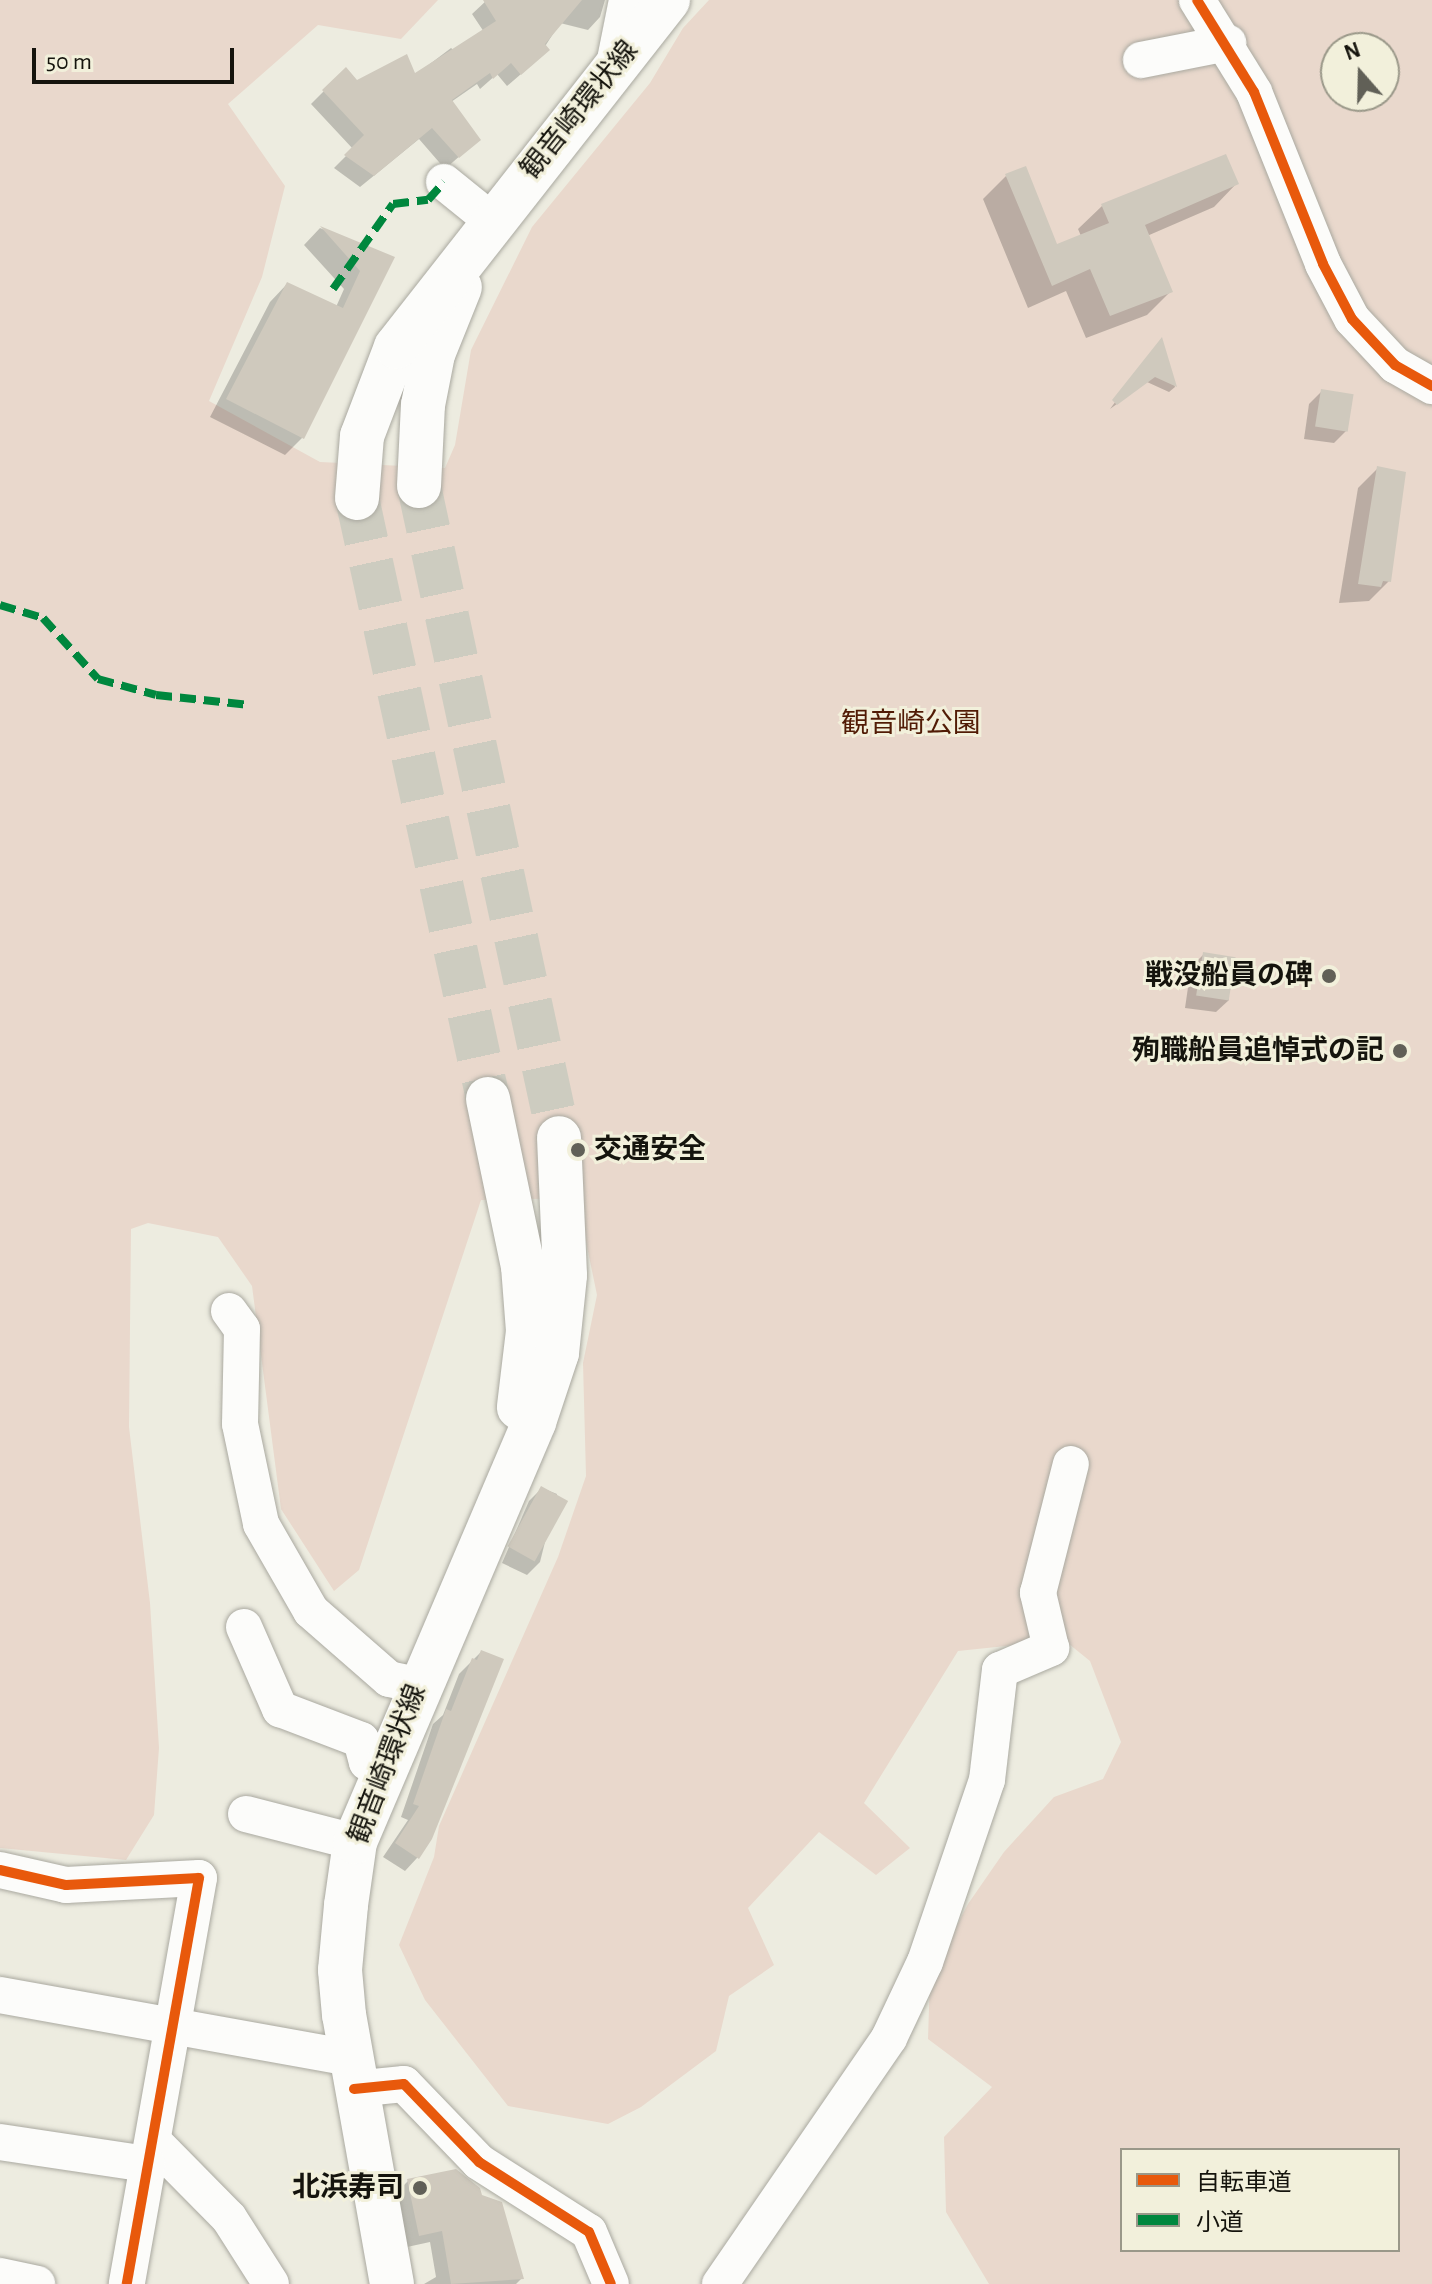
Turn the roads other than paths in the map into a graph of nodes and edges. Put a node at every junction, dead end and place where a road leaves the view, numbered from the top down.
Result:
1 (627, 0) edge
2 (668, 0) edge
3 (1197, 0) edge
4 (1228, 43) junction
5 (1141, 60) dead end
6 (613, 70) junction
7 (444, 182) dead end
8 (491, 220) junction
9 (1432, 386) edge
10 (419, 486) tunnel mouth
11 (357, 498) tunnel mouth
12 (488, 1099) tunnel mouth
13 (559, 1138) tunnel mouth
14 (229, 1311) dead end
15 (1071, 1464) dead end
16 (501, 1496) junction
17 (244, 1627) dead end
18 (418, 1685) junction
19 (385, 1768) junction
20 (246, 1814) dead end
21 (355, 1842) junction
22 (0, 1870) edge
23 (0, 1995) edge
24 (172, 2027) junction
25 (352, 2074) junction
26 (0, 2142) edge
27 (150, 2153) junction
28 (0, 2276) edge
29 (37, 2284) edge
30 (127, 2284) edge
31 (271, 2284) edge
32 (392, 2284) edge
33 (611, 2284) edge
34 (720, 2284) edge

1 - 6 street
2 - 6 main road, 観音崎環状線
3 - 4 street
4 - 5 street
4 - 9 street
6 - 8 main road, 観音崎環状線
7 - 8 street
8 - 10 main road, 観音崎環状線
8 - 11 main road, 観音崎環状線
12 - 16 main road, 観音崎環状線
13 - 16 main road, 観音崎環状線
14 - 18 street
15 - 34 street
16 - 18 main road, 観音崎環状線
17 - 19 street
18 - 19 main road, 観音崎環状線
19 - 21 main road, 観音崎環状線
20 - 21 street
21 - 25 main road, 観音崎環状線
22 - 24 street
23 - 24 street
24 - 25 street
24 - 27 street
25 - 32 main road, 観音崎環状線
25 - 33 street
26 - 27 street
27 - 30 street
27 - 31 street
28 - 29 street

